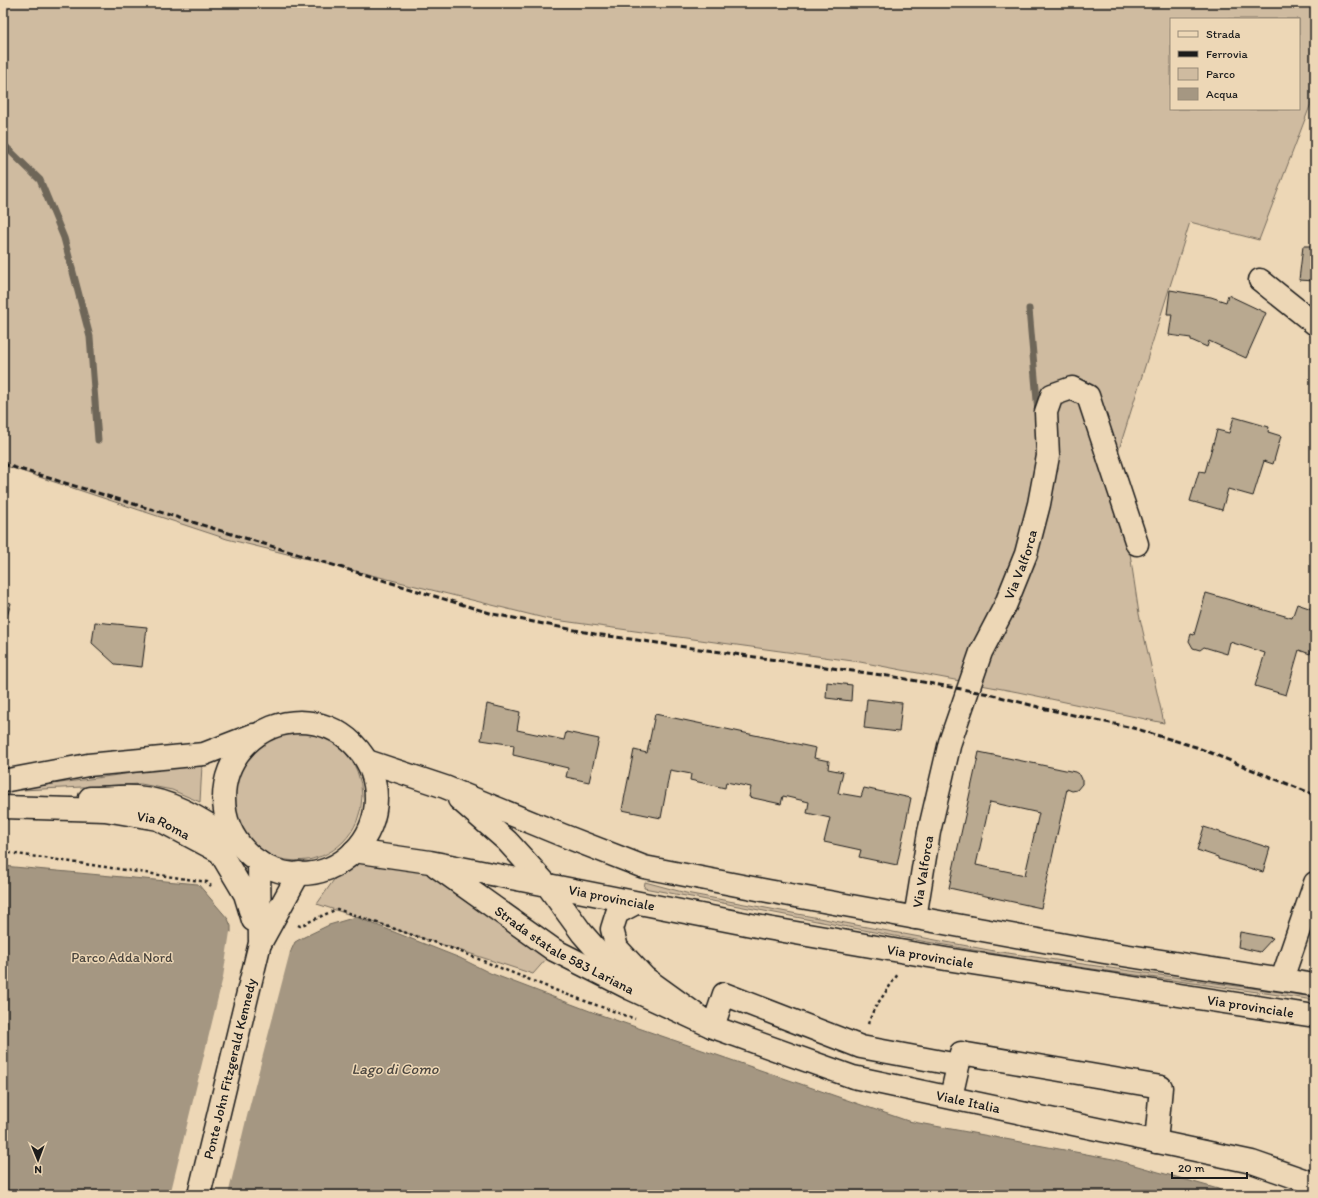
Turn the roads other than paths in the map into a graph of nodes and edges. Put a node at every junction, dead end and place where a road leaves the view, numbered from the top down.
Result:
1 (1260, 280) dead end
2 (1315, 324) edge
3 (1137, 544) dead end
4 (271, 728) junction
5 (367, 761) junction
6 (3, 780) edge
7 (445, 787) junction
8 (3, 802) edge
9 (3, 807) edge
10 (240, 845) junction
11 (354, 851) junction
12 (259, 862) junction
13 (430, 862) junction
14 (299, 874) junction
15 (1315, 883) edge
16 (547, 885) junction
17 (636, 902) junction
18 (915, 918) junction
19 (260, 943) junction
20 (1282, 979) junction
21 (1315, 984) edge
22 (631, 989) junction
23 (1315, 1016) edge
24 (713, 1027) junction
25 (958, 1065) junction
26 (951, 1097) junction
27 (1156, 1142) junction
28 (1315, 1184) edge
29 (198, 1195) edge

1 - 2 main road
3 - 18 main road, Via Valforca
4 - 5 main road
4 - 6 main road
4 - 10 main road
5 - 7 main road
5 - 11 main road
7 - 16 main road, Strada statale 583 Lariana
7 - 18 main road
8 - 10 main road, Via Roma
9 - 19 main road, Via Roma
10 - 12 main road
11 - 13 main road, Via provinciale
11 - 14 main road
12 - 14 main road
12 - 19 main road, Ponte John Fitzgerald Kennedy
13 - 16 main road, Via provinciale
13 - 22 main road, Strada statale 583 Lariana
14 - 19 main road, Ponte John Fitzgerald Kennedy
15 - 20 main road
16 - 17 main road, Via provinciale
16 - 22 main road, Strada statale 583 Lariana
17 - 23 main road, Via provinciale
17 - 24 main road, Strada statale 583 Lariana
18 - 20 main road
19 - 29 main road, Ponte John Fitzgerald Kennedy
20 - 21 main road
22 - 24 main road, Viale Italia
24 - 25 main road
24 - 26 main road, Viale Italia
25 - 26 main road
25 - 27 main road
26 - 27 main road, Viale Italia
27 - 28 main road, Viale Italia

